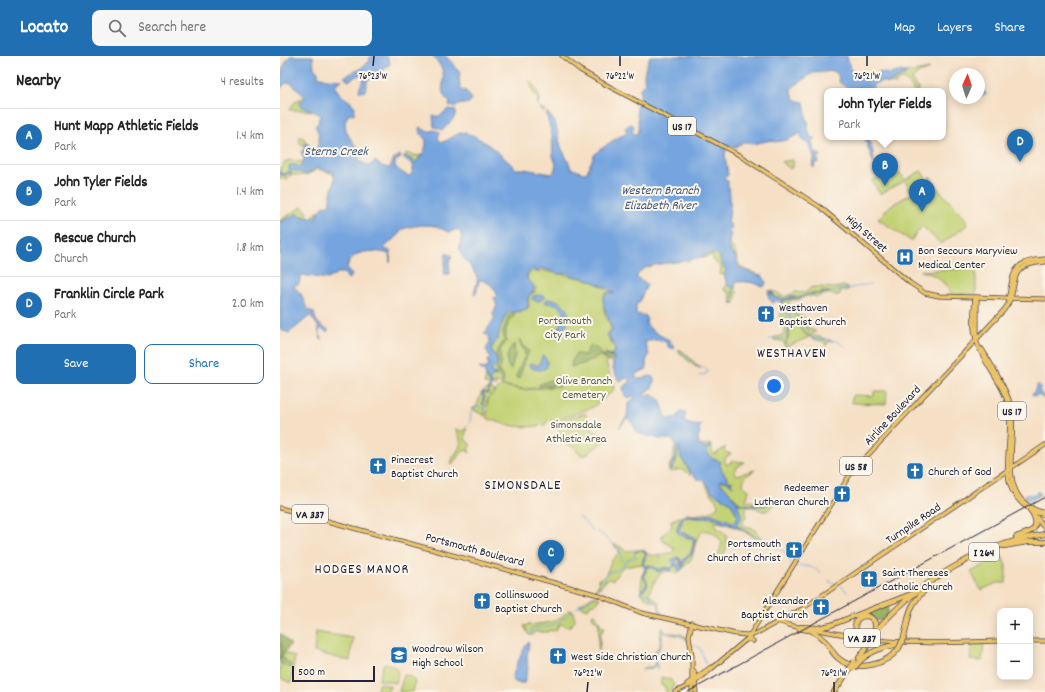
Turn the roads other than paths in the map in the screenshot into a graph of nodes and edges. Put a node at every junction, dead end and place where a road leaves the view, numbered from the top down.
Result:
1 (560, 56) edge
2 (1045, 261) edge
3 (1011, 290) junction
4 (976, 297) junction
5 (1001, 297) junction
6 (1010, 298) junction
7 (1017, 298) junction
8 (1045, 298) edge
9 (1006, 307) junction
10 (976, 339) junction
11 (999, 385) junction
12 (1000, 397) dead end
13 (1045, 445) edge
14 (1012, 460) junction
15 (1023, 460) junction
16 (1010, 469) junction
17 (280, 507) edge
18 (1032, 512) junction
19 (1044, 513) edge
20 (1045, 528) edge
21 (1045, 535) edge
22 (1045, 542) edge
23 (1004, 546) junction
24 (984, 552) junction
25 (930, 585) junction
26 (925, 589) junction
27 (791, 615) junction
28 (784, 619) junction
29 (692, 623) junction
30 (778, 623) junction
31 (788, 625) junction
32 (801, 627) junction
33 (812, 631) junction
34 (750, 634) junction
35 (742, 635) junction
36 (874, 635) junction
37 (865, 638) junction
38 (745, 640) junction
39 (753, 641) dead end
40 (997, 641) edge
41 (1033, 641) edge
42 (1045, 641) edge
43 (923, 642) junction
44 (899, 646) junction
45 (857, 661) junction
46 (853, 668) junction
47 (693, 681) junction
48 (681, 688) junction
49 (693, 691) edge
50 (674, 692) edge
51 (834, 692) edge
52 (838, 692) edge

1 - 4 main road, High Street / US 17
2 - 3 main road, US 58
3 - 5 main road
3 - 6 main road, Airline Boulevard / US 58
3 - 7 main road
4 - 5 main road, High Street
4 - 10 main road, US 17
4 - 10 main road, US 17
5 - 6 main road, High Street
5 - 9 main road
6 - 7 main road, High Street
6 - 9 main road, Airline Boulevard / US 58
7 - 8 main road, High Street
7 - 9 main road
9 - 10 main road, Airline Boulevard / US 58
10 - 11 main road, US 17
10 - 14 main road, US 17
10 - 34 main road, Airline Boulevard / US 58
11 - 12 main road
11 - 16 main road, US 17
13 - 15 main road, Turnpike Road
14 - 15 main road
14 - 16 main road, US 17
15 - 16 main road, Turnpike Road
16 - 18 main road, US 17
16 - 19 main road, US 17
16 - 27 main road, Turnpike Road
17 - 29 main road, Portsmouth Boulevard / VA 337
18 - 19 main road, US 17
18 - 20 highway
18 - 24 highway
21 - 23 highway, I 264
21 - 24 highway, I 264
22 - 23 highway
23 - 25 highway, I 264
24 - 25 highway, I 264
25 - 26 highway, I 264
26 - 32 highway
26 - 36 highway, I 264
26 - 44 highway, bridge
27 - 28 main road, Turnpike Road
27 - 30 main road, Turnpike Road
28 - 30 main road, Turnpike Road
28 - 31 main road
29 - 34 main road, Portsmouth Boulevard / VA 337
29 - 35 main road, Portsmouth Boulevard / VA 337
29 - 47 main road
30 - 31 main road, Portsmouth Boulevard
30 - 33 main road, Portsmouth Boulevard
30 - 34 main road, Portsmouth Boulevard
30 - 34 main road, Portsmouth Boulevard
31 - 32 main road, Portsmouth Boulevard
32 - 37 main road, Portsmouth Boulevard / VA 337
33 - 44 main road, Portsmouth Boulevard / VA 337
33 - 44 highway
34 - 35 main road, Portsmouth Boulevard / VA 337
34 - 38 main road, Airline Boulevard / US 58
35 - 38 main road
36 - 37 highway
36 - 45 highway, I 264, bridge
37 - 43 main road, Portsmouth Boulevard / VA 337
38 - 39 main road
38 - 47 main road, Airline Boulevard / US 58
40 - 43 main road, Portsmouth Boulevard / VA 337
41 - 42 main road
43 - 44 main road, Portsmouth Boulevard / VA 337
44 - 45 highway
45 - 46 highway, I 264, bridge
46 - 51 highway, I 264
46 - 52 highway, I 264
47 - 48 main road, Airline Boulevard / US 58
47 - 49 main road
48 - 49 main road
48 - 50 main road, Airline Boulevard / US 58

